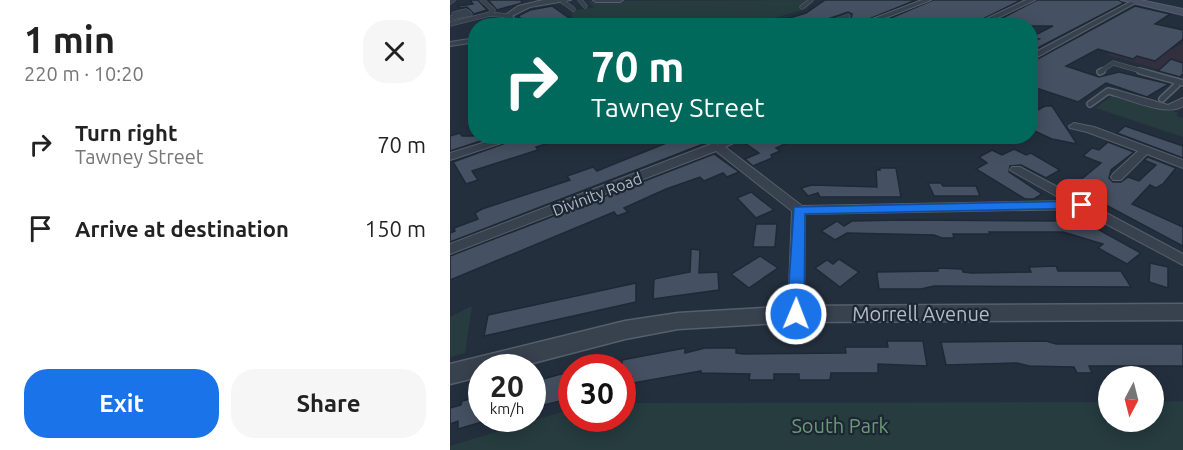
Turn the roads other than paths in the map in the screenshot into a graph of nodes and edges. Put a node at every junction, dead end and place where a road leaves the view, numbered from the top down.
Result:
1 (482, 0) edge
2 (567, 0) edge
3 (580, 0) edge
4 (596, 0) edge
5 (620, 0) edge
6 (811, 0) edge
7 (928, 0) edge
8 (1032, 0) edge
9 (1129, 0) edge
10 (607, 1) edge
11 (585, 6) dead end
12 (802, 8) dead end
13 (573, 9) dead end
14 (1183, 12) edge
15 (490, 14) junction
16 (848, 15) dead end
17 (508, 16) joint
18 (474, 18) edge
19 (842, 18) edge
20 (879, 18) edge
21 (992, 18) edge
22 (468, 20) edge
23 (450, 24) edge
24 (468, 41) edge
25 (450, 44) edge
26 (1038, 54) edge
27 (1100, 72) dead end
28 (1176, 81) junction
29 (1183, 83) edge
30 (1116, 93) joint
31 (1162, 99) dead end
32 (1183, 101) edge
33 (1090, 104) dead end
34 (1074, 126) dead end
35 (492, 144) edge
36 (725, 144) edge
37 (718, 147) junction
38 (1146, 149) junction
39 (450, 157) edge
40 (1183, 164) edge
41 (1017, 170) dead end
42 (1117, 177) dead end
43 (1082, 205) junction
44 (798, 210) junction
45 (450, 249) edge
46 (1183, 260) edge
47 (1183, 312) edge
48 (796, 314) junction
49 (450, 374) edge

1 - 15 lane
2 - 13 lane
2 - 17 street
3 - 11 lane
4 - 10 street
5 - 10 street
6 - 12 lane
7 - 20 street
8 - 21 street
9 - 14 main road
9 - 26 street
15 - 17 lane
15 - 18 lane
16 - 19 lane
22 - 23 lane
24 - 25 street
27 - 28 lane
28 - 29 lane
28 - 31 lane
30 - 32 street
30 - 33 lane
34 - 38 street
35 - 39 street
36 - 37 street, Divinity Road
37 - 44 street
37 - 45 street, Divinity Road
38 - 40 street
38 - 42 street
41 - 43 street
43 - 44 street
43 - 46 street
44 - 48 street
47 - 48 street, Morrell Avenue
48 - 49 street, Morrell Avenue

